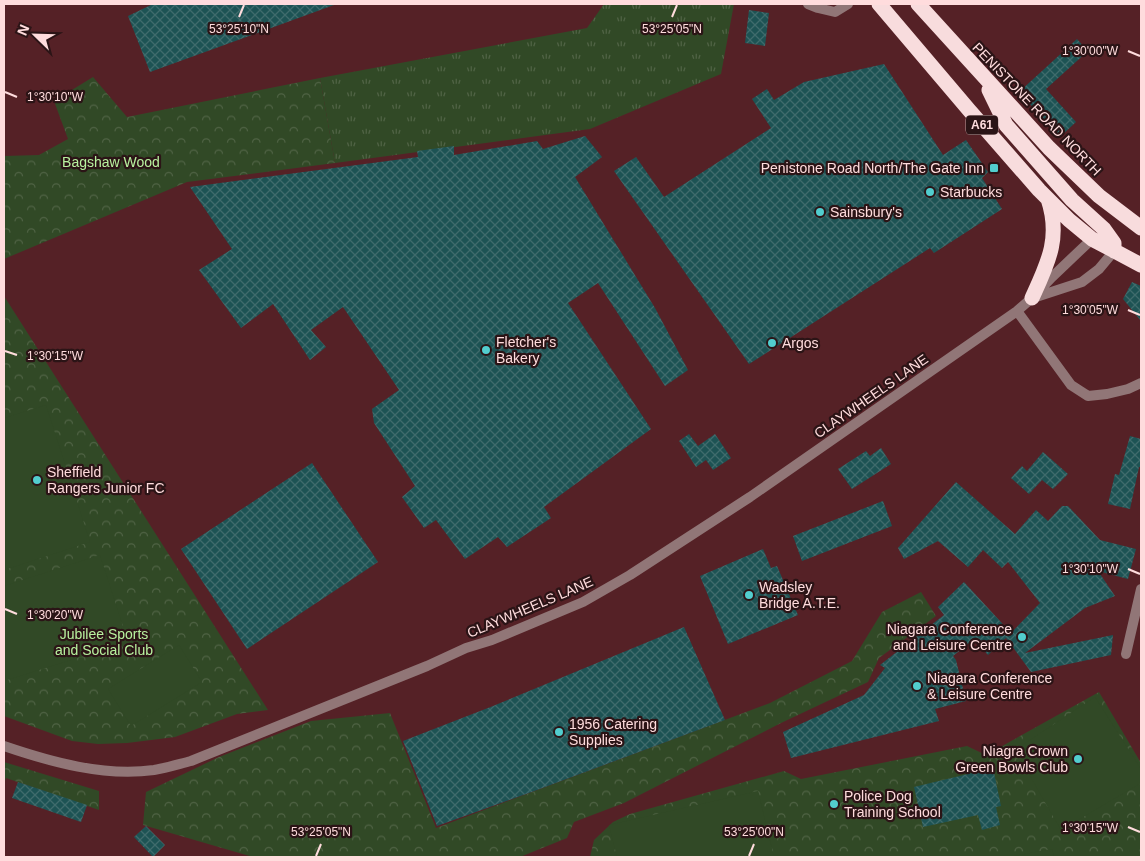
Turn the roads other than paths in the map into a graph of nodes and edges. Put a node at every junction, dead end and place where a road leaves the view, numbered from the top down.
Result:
1 (808, 4) edge
2 (848, 4) edge
3 (879, 4) edge
4 (918, 4) edge
5 (984, 77) junction
6 (1048, 199) junction
7 (1126, 218) junction
8 (1141, 228) edge
9 (1098, 234) junction
10 (1114, 251) junction
11 (1141, 265) edge
12 (1032, 298) junction
13 (1017, 311) junction
14 (1141, 383) edge
15 (1141, 589) edge
16 (1126, 654) dead end
17 (4, 746) edge

1 - 2 street
3 - 6 highway, A61
4 - 5 highway, PENISTONE ROAD NORTH / A61
5 - 7 highway, PENISTONE ROAD NORTH / A61
5 - 9 highway
6 - 9 highway, A61
6 - 12 highway
7 - 8 highway, PENISTONE ROAD NORTH / A61
7 - 9 highway
9 - 10 highway, A61
9 - 12 street, CLAYWHEELS LANE
10 - 11 highway, A61
10 - 12 street, CLAYWHEELS LANE
12 - 13 street, CLAYWHEELS LANE
13 - 14 street
13 - 17 street, CLAYWHEELS LANE
15 - 16 street

